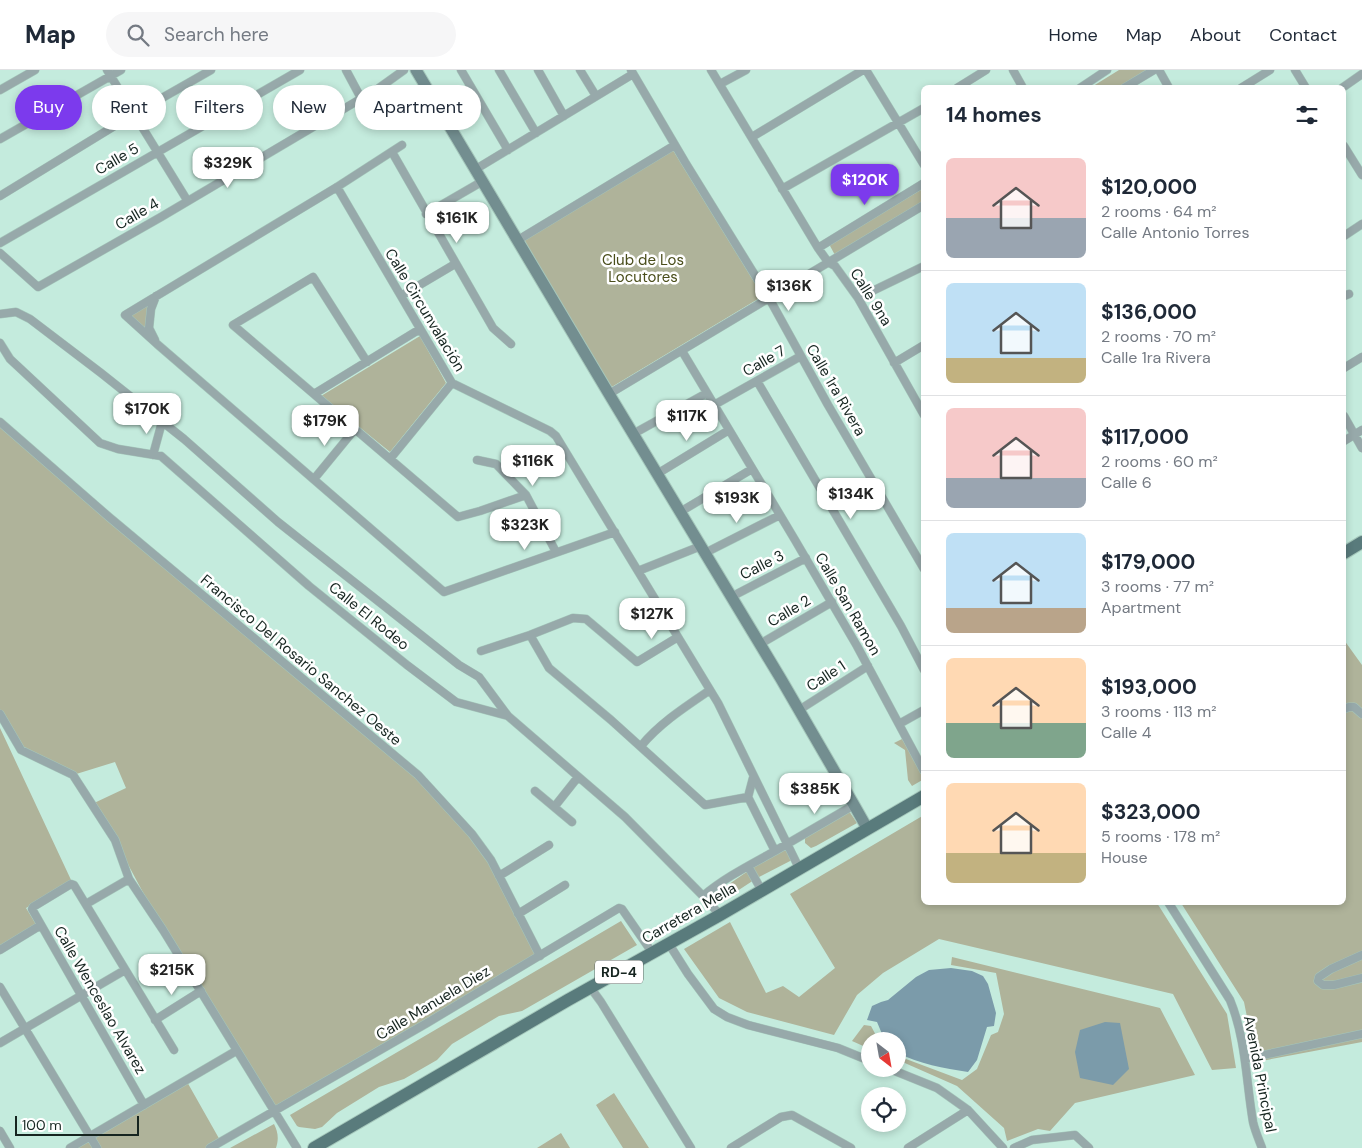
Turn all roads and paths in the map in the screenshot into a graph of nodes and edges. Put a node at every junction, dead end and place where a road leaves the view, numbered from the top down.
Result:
1 (35, 70) edge
2 (121, 70) edge
3 (211, 70) edge
4 (300, 70) edge
5 (346, 70) edge
6 (404, 70) edge
7 (416, 70) edge
8 (460, 70) edge
9 (499, 70) edge
10 (538, 70) edge
11 (580, 70) edge
12 (711, 70) edge
13 (746, 70) edge
14 (864, 70) edge
15 (986, 70) edge
16 (1013, 70) edge
17 (1107, 70) edge
18 (1154, 70) edge
19 (1159, 70) edge
20 (1270, 70) edge
21 (1295, 70) edge
22 (632, 72) edge
23 (109, 73) edge
24 (1362, 74) edge
25 (720, 84) junction
26 (116, 85) edge
27 (381, 85) edge
28 (962, 85) edge
29 (1022, 85) edge
30 (1084, 85) edge
31 (1129, 85) edge
32 (1167, 85) edge
33 (1246, 85) edge
34 (1304, 85) edge
35 (1346, 85) edge
36 (355, 87) edge
37 (0, 90) edge
38 (166, 96) edge
39 (596, 96) junction
40 (355, 102) edge
41 (921, 110) edge
42 (564, 116) junction
43 (898, 124) junction
44 (108, 130) edge
45 (144, 130) edge
46 (536, 133) junction
47 (752, 137) junction
48 (0, 139) edge
49 (402, 144) dead end
50 (675, 145) junction
51 (1346, 149) edge
52 (508, 150) junction
53 (157, 152) junction
54 (392, 152) junction
55 (1351, 158) junction
56 (921, 161) edge
57 (1346, 162) edge
58 (476, 169) junction
59 (1362, 175) edge
60 (483, 180) junction
61 (921, 185) edge
62 (337, 187) junction
63 (782, 189) junction
64 (0, 196) edge
65 (187, 200) junction
66 (921, 207) edge
67 (426, 214) junction
68 (1362, 224) edge
69 (1346, 235) edge
70 (518, 240) junction
71 (0, 243) edge
72 (818, 248) junction
73 (0, 253) edge
74 (828, 262) junction
75 (455, 264) junction
76 (921, 267) edge
77 (156, 296) junction
78 (401, 296) junction
79 (768, 298) junction
80 (858, 298) junction
81 (0, 314) edge
82 (420, 329) junction
83 (0, 343) edge
84 (157, 344) junction
85 (511, 344) dead end
86 (921, 347) edge
87 (682, 351) junction
88 (801, 356) junction
89 (1362, 358) edge
90 (367, 362) junction
91 (894, 363) junction
92 (1346, 367) edge
93 (757, 381) junction
94 (452, 383) junction
95 (314, 394) junction
96 (609, 394) junction
97 (707, 394) junction
98 (920, 402) edge
99 (714, 405) junction
100 (1346, 420) edge
101 (0, 422) edge
102 (162, 422) junction
103 (354, 429) junction
104 (729, 430) junction
105 (1362, 430) edge
106 (633, 434) junction
107 (1354, 435) junction
108 (1346, 440) edge
109 (1362, 448) edge
110 (153, 455) junction
111 (390, 459) junction
112 (477, 460) dead end
113 (752, 469) junction
114 (657, 474) junction
115 (314, 479) junction
116 (526, 495) junction
117 (680, 512) junction
118 (780, 515) junction
119 (615, 532) junction
120 (1362, 542) edge
121 (703, 550) junction
122 (556, 552) junction
123 (1346, 552) edge
124 (806, 558) junction
125 (921, 564) edge
126 (638, 571) junction
127 (731, 597) junction
128 (832, 602) junction
129 (530, 634) junction
130 (678, 637) junction
131 (760, 644) junction
132 (481, 651) dead end
133 (921, 664) edge
134 (868, 666) junction
135 (710, 690) junction
136 (1346, 708) edge
137 (800, 710) junction
138 (921, 712) edge
139 (0, 714) edge
140 (1362, 714) edge
141 (508, 716) junction
142 (899, 724) junction
143 (641, 746) junction
144 (921, 765) edge
145 (578, 777) junction
146 (754, 778) junction
147 (535, 790) dead end
148 (748, 797) junction
149 (921, 798) edge
150 (854, 804) junction
151 (554, 806) junction
152 (572, 822) dead end
153 (867, 828) junction
154 (548, 845) dead end
155 (788, 845) junction
156 (775, 852) junction
157 (748, 866) junction
158 (799, 868) junction
159 (500, 876) junction
160 (129, 879) junction
161 (565, 885) dead end
162 (762, 890) junction
163 (703, 896) junction
164 (86, 904) junction
165 (1170, 905) edge
166 (518, 914) junction
167 (720, 915) junction
168 (41, 925) junction
169 (669, 944) junction
170 (0, 950) edge
171 (651, 954) junction
172 (1362, 955) edge
173 (540, 956) junction
174 (125, 970) junction
175 (1362, 978) edge
176 (0, 987) edge
177 (590, 987) junction
178 (201, 991) junction
179 (81, 995) junction
180 (156, 1020) junction
181 (25, 1028) junction
182 (1362, 1034) edge
183 (0, 1042) edge
184 (174, 1050) dead end
185 (236, 1051) junction
186 (861, 1057) edge
187 (1245, 1060) junction
188 (906, 1075) edge
189 (144, 1105) junction
190 (968, 1110) junction
191 (273, 1112) junction
192 (0, 1131) edge
193 (90, 1136) junction
194 (10, 1148) edge
195 (70, 1148) edge
196 (97, 1148) edge
197 (210, 1148) edge
198 (297, 1148) edge
199 (314, 1148) edge
200 (691, 1148) edge
201 (731, 1148) edge
202 (851, 1148) edge
203 (908, 1148) edge
204 (1003, 1148) edge
205 (1014, 1148) edge
206 (1089, 1148) edge
207 (1262, 1148) edge

1 - 37 street
2 - 23 street
3 - 38 street
4 - 53 street, Calle 5
5 - 36 street
6 - 27 street, Calle 4
7 - 58 street
8 - 52 street
9 - 46 street
10 - 42 street
11 - 39 street
12 - 25 street, Calle 9na
13 - 25 street
14 - 43 street
14 - 47 street
15 - 28 street
16 - 29 street
17 - 30 street
18 - 31 street
19 - 32 street
20 - 33 street
21 - 34 street
22 - 39 street
22 - 50 street, Calle 1ra Rivera
23 - 26 street
23 - 48 street
24 - 35 street
25 - 47 street, Calle 9na
39 - 42 street
40 - 65 street, Calle 4
41 - 43 street
42 - 46 street
43 - 56 street
43 - 63 street
44 - 64 street
45 - 53 street
46 - 52 street
47 - 63 street, Calle 9na
49 - 54 street
50 - 70 street
50 - 79 street, Calle 1ra Rivera
51 - 55 street
52 - 58 street
53 - 65 street
53 - 71 street, Calle 5
54 - 62 street
54 - 67 street
55 - 57 street
55 - 59 street
58 - 60 street
60 - 67 street
60 - 70 street
61 - 72 street
62 - 77 street
62 - 78 street, Calle Circunvalación
63 - 72 street, Calle 9na
65 - 73 street, Calle 4
66 - 74 street
67 - 75 street
68 - 69 street
70 - 96 street
72 - 74 street, Calle 9na
74 - 79 street
74 - 80 street, Calle 9na
75 - 78 street
75 - 85 street
76 - 80 street
77 - 84 street
77 - 84 street
78 - 82 street, Calle Circunvalación
79 - 87 street
79 - 88 street, Calle 1ra Rivera
80 - 91 street, Calle 9na
81 - 102 street
82 - 90 street
82 - 94 street, Calle Circunvalación
83 - 110 street, Calle El Rodeo
84 - 115 street
86 - 91 street
87 - 96 street
87 - 97 street, Calle San Ramon
88 - 93 street, Calle 7
88 - 125 street, Calle 1ra Rivera
89 - 92 street
90 - 95 street
90 - 95 street
91 - 98 street, Calle 9na
93 - 99 street, Calle 7
93 - 133 street
94 - 111 street
94 - 119 street, Calle Circunvalación
95 - 103 street
96 - 106 street
97 - 99 street, Calle San Ramon
97 - 106 street
99 - 104 street, Calle San Ramon
100 - 107 street
101 - 159 street, Francisco Del Rosario Sanchez Oeste
102 - 110 street
102 - 141 street
103 - 111 street
103 - 115 street
104 - 113 street, Calle San Ramon
104 - 114 street
105 - 107 street
106 - 114 street
107 - 108 street
107 - 109 street
110 - 141 street, Calle El Rodeo
111 - 116 street
112 - 116 street
113 - 117 street
113 - 118 street, Calle San Ramon
114 - 117 street
115 - 122 street
116 - 122 street
117 - 121 street
118 - 121 street
118 - 124 street, Calle San Ramon
119 - 122 street
119 - 126 street, Calle Circunvalación
120 - 123 main road
121 - 126 street
121 - 127 street
124 - 127 street, Calle 3
124 - 128 street, Calle San Ramon
126 - 130 street, Calle Circunvalación
127 - 131 street
128 - 131 street, Calle 2
128 - 134 street, Calle San Ramon
129 - 130 street
129 - 132 street
129 - 143 street
130 - 135 street, Calle Circunvalación
131 - 137 street
134 - 137 street, Calle 1
134 - 142 street, Calle San Ramon
135 - 143 street
135 - 146 street, Calle Circunvalación
136 - 140 street
137 - 150 street
138 - 142 street
139 - 160 street
141 - 145 street, Calle El Rodeo
142 - 144 street, Calle San Ramon
143 - 148 street
145 - 151 street
145 - 163 street, Calle El Rodeo
146 - 148 street
146 - 155 street, Calle Circunvalación
147 - 151 street
148 - 156 street
149 - 153 main road, Carretera Mella / RD-4
150 - 153 street
150 - 155 street
151 - 152 street
153 - 158 main road, Carretera Mella / RD-4
154 - 159 street
155 - 156 street
155 - 158 street, Calle Circunvalación
156 - 157 street
157 - 162 street
157 - 163 street
158 - 162 main road, Carretera Mella / RD-4
159 - 166 street, Francisco Del Rosario Sanchez Oeste
160 - 164 street
160 - 178 street
161 - 166 street
162 - 167 main road, Carretera Mella / RD-4
163 - 167 street, Calle El Rodeo
164 - 168 street, Calle Wenceslao Alvarez
164 - 174 street
165 - 187 street, Avenida Principal
166 - 173 street, Francisco Del Rosario Sanchez Oeste
167 - 169 main road, Carretera Mella / RD-4
168 - 170 street
168 - 179 street, Calle Wenceslao Alvarez
169 - 171 main road, Carretera Mella / RD-4
169 - 186 street
171 - 173 street, Calle Manuela Diez
171 - 177 main road, Carretera Mella / RD-4
172 - 175 street
173 - 191 street, Calle Manuela Diez
174 - 179 street
174 - 180 street
176 - 181 street
177 - 199 main road, Carretera Mella / RD-4
177 - 200 street
178 - 180 street
178 - 185 street
179 - 181 street
179 - 189 street, Calle Wenceslao Alvarez
180 - 184 street
181 - 183 street
181 - 193 street
182 - 187 street
185 - 189 street
185 - 191 street
187 - 207 street, Avenida Principal
188 - 190 street
189 - 193 street
190 - 203 street
190 - 204 street
191 - 197 street, Calle Manuela Diez
191 - 198 street
192 - 194 street
193 - 195 street
193 - 196 street
201 - 202 street
205 - 206 street

